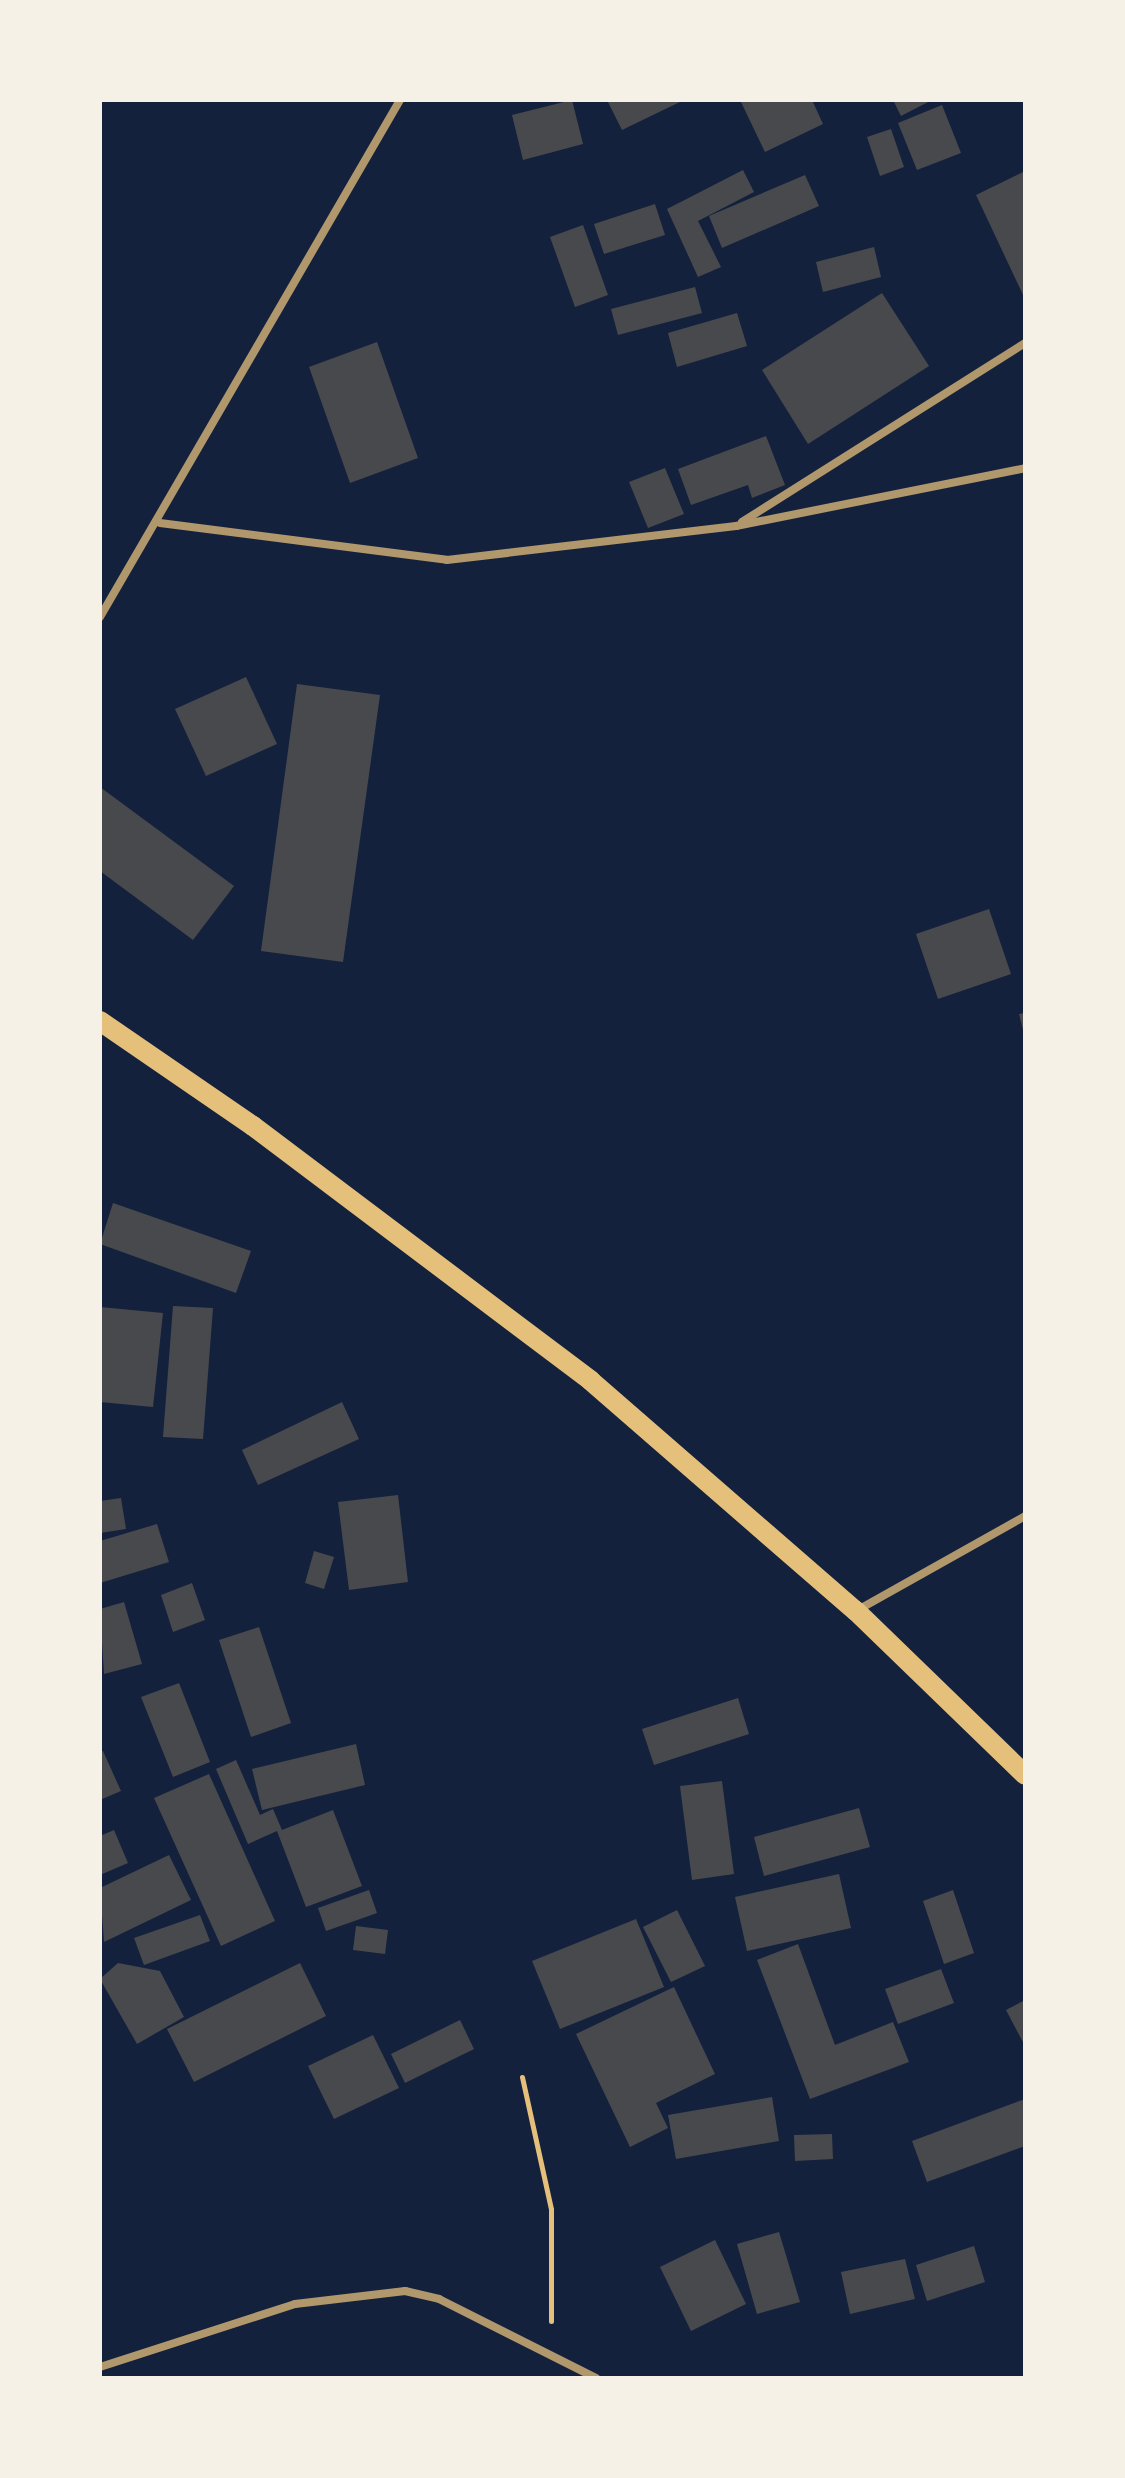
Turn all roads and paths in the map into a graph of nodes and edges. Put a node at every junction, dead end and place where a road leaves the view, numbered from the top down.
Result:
1 (400, 100) edge
2 (1025, 343) edge
3 (1025, 468) edge
4 (160, 523) junction
5 (736, 526) junction
6 (100, 617) edge
7 (100, 1021) edge
8 (1025, 1516) edge
9 (856, 1611) junction
10 (1025, 1775) edge
11 (522, 2077) dead end
12 (551, 2355) junction
13 (100, 2367) edge
14 (596, 2378) edge

1 - 4 street
2 - 5 street
3 - 5 street
4 - 5 street
4 - 6 street
7 - 9 main road
8 - 9 street
9 - 10 main road
11 - 12 path
12 - 13 street
12 - 14 street

